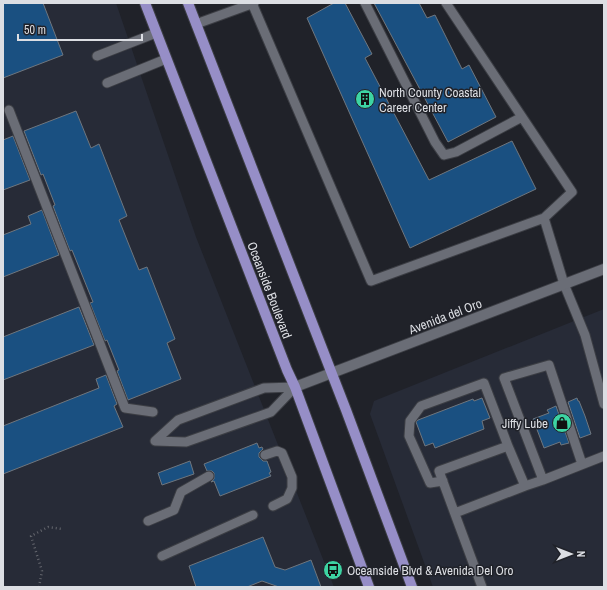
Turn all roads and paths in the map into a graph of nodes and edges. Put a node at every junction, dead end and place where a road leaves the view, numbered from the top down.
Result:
1 (145, 3) edge
2 (188, 3) edge
3 (253, 3) edge
4 (365, 3) edge
5 (446, 3) edge
6 (196, 24) junction
7 (156, 33) junction
8 (97, 56) dead end
9 (166, 59) junction
10 (107, 83) dead end
11 (9, 110) dead end
12 (522, 118) junction
13 (544, 218) junction
14 (604, 269) edge
15 (564, 284) junction
16 (331, 373) junction
17 (295, 387) junction
18 (603, 398) edge
19 (153, 412) dead end
20 (508, 446) junction
21 (265, 455) dead end
22 (604, 456) edge
23 (582, 464) junction
24 (209, 476) dead end
25 (543, 480) junction
26 (443, 481) junction
27 (525, 486) junction
28 (273, 506) dead end
29 (455, 513) junction
30 (254, 514) dead end
31 (148, 521) dead end
32 (62, 529) dead end
33 (162, 556) dead end
34 (39, 587) edge
35 (369, 587) edge
36 (412, 587) edge
37 (482, 587) edge

1 - 7 main road, Oceanside Boulevard
2 - 6 main road, Oceanside Boulevard
3 - 6 lane
3 - 13 lane
4 - 12 lane
5 - 12 lane
6 - 16 main road, Oceanside Boulevard
7 - 8 lane
7 - 9 main road, Oceanside Boulevard
9 - 10 lane
9 - 17 main road, Oceanside Boulevard
11 - 19 lane
12 - 13 lane
13 - 15 lane
14 - 15 street, Avenida del Oro
15 - 16 street, Avenida del Oro
15 - 18 lane
16 - 17 street, Avenida del Oro
16 - 36 main road, Oceanside Boulevard
17 - 17 lane
17 - 35 main road, Oceanside Boulevard
20 - 26 lane
20 - 26 lane
20 - 27 lane
21 - 28 lane
22 - 23 lane
23 - 25 lane
23 - 25 lane
24 - 31 lane
25 - 27 lane
26 - 29 lane
27 - 29 lane
29 - 37 lane
30 - 33 lane
32 - 34 path

